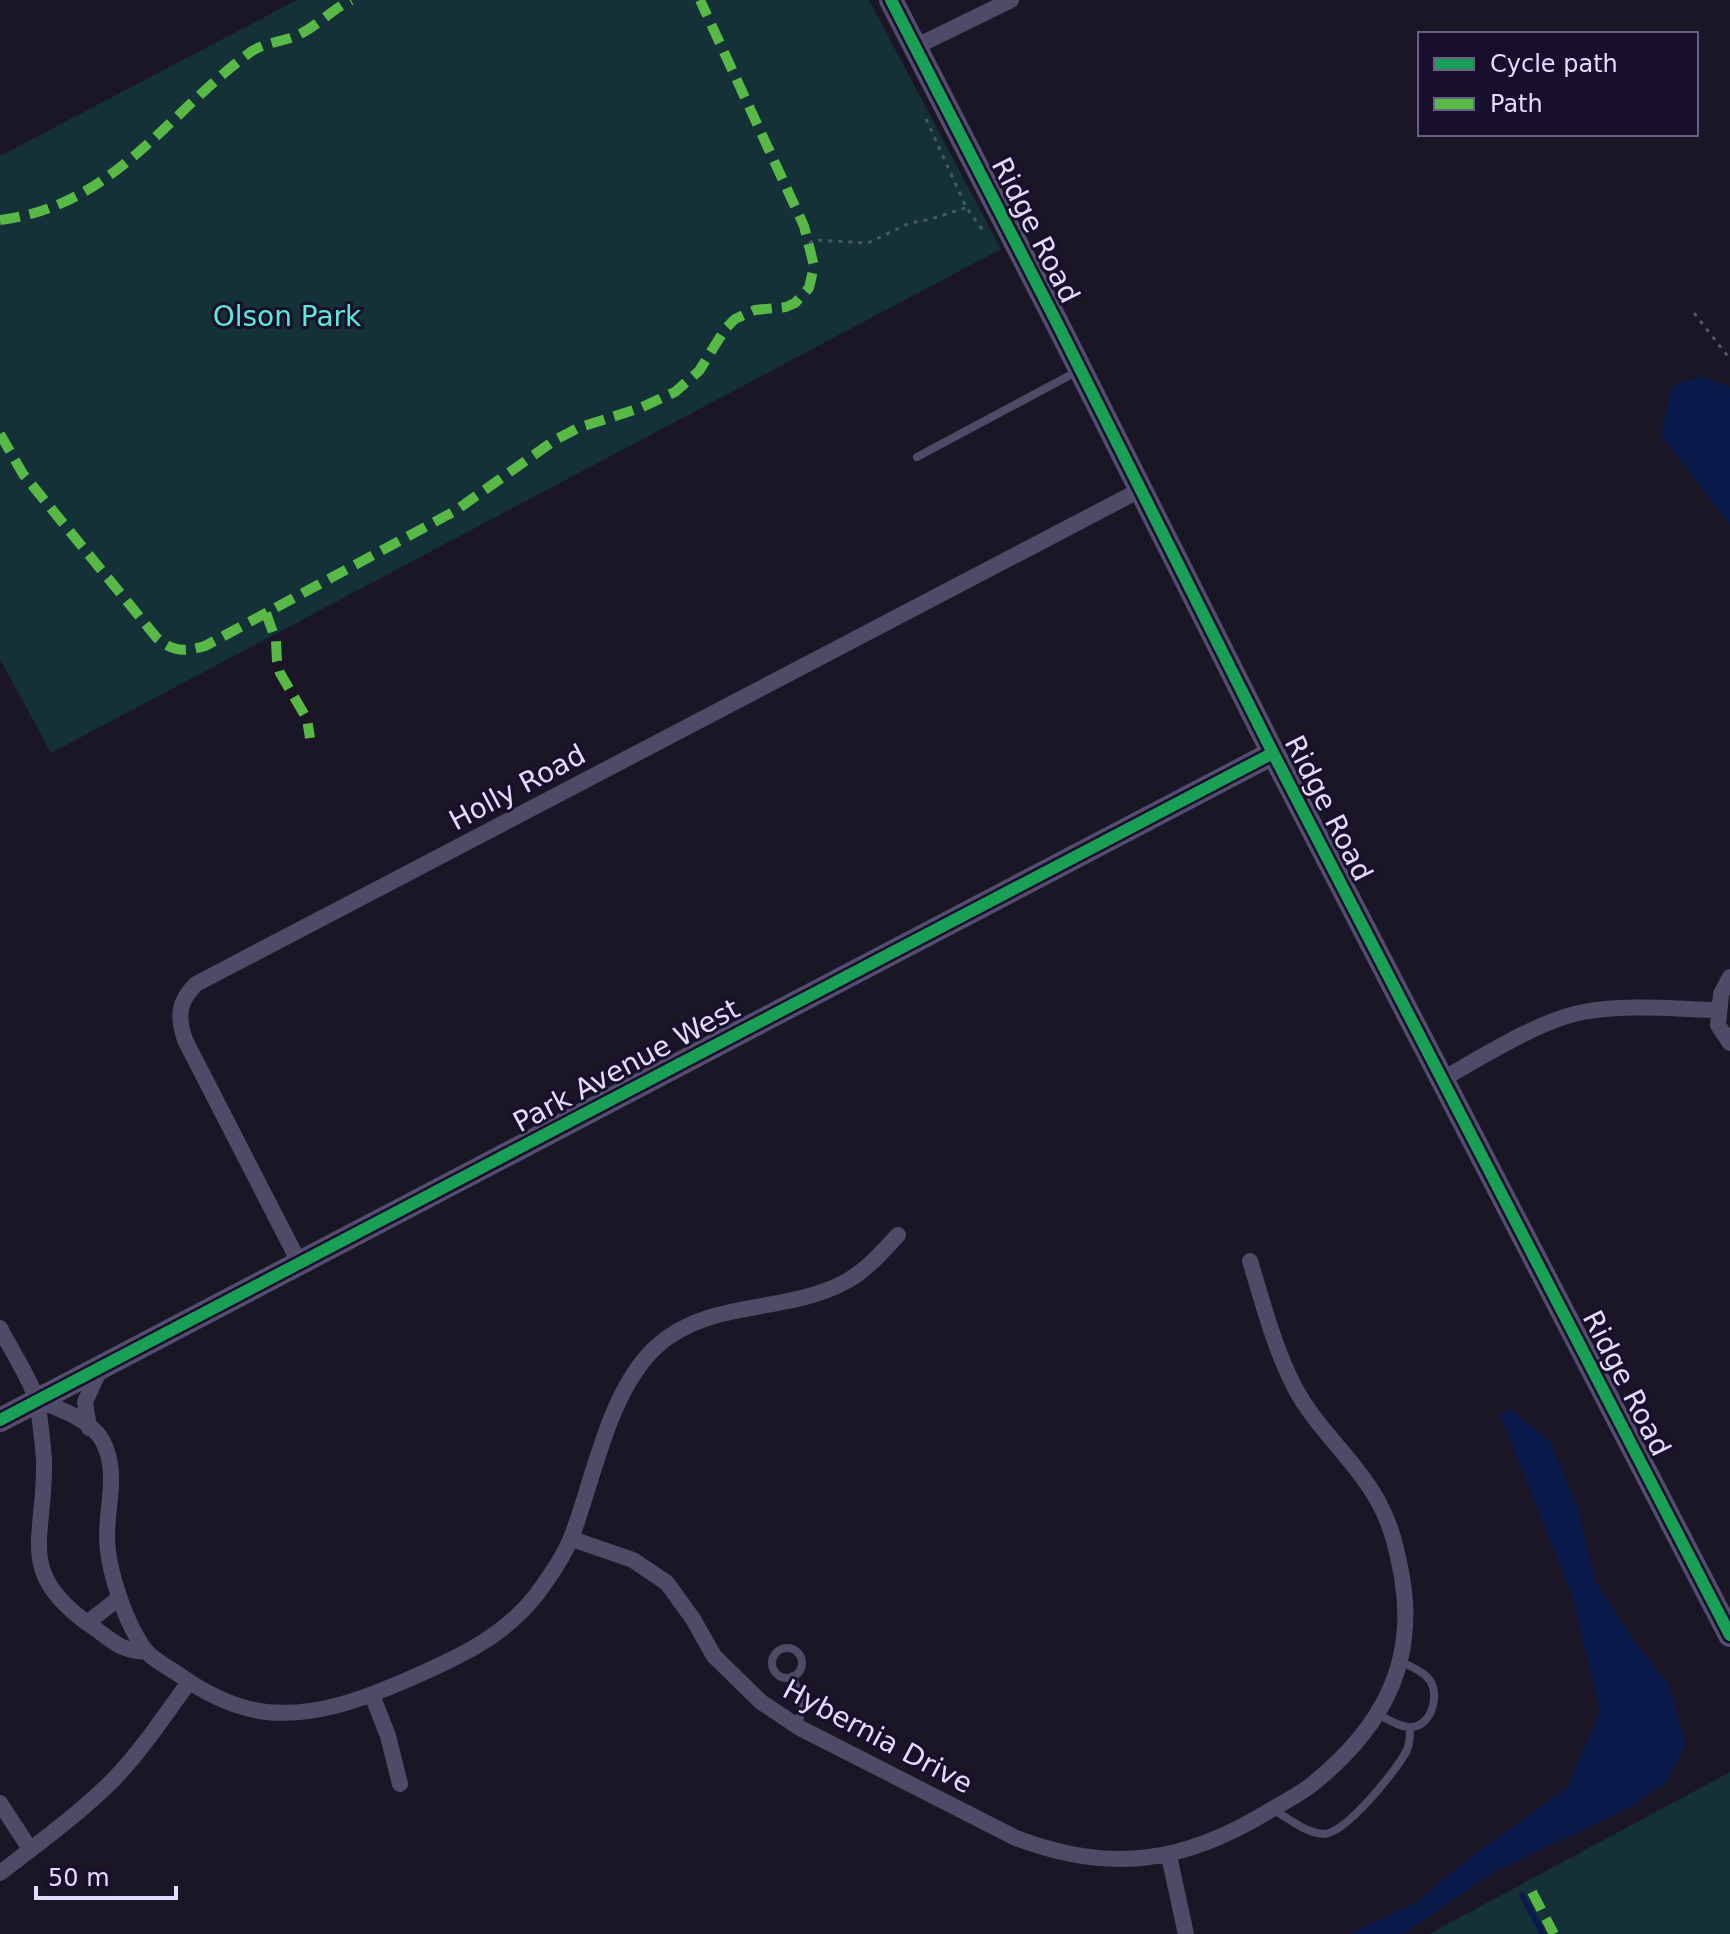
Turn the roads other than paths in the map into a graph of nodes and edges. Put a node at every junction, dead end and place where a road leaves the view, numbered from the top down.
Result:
1 (891, 0) edge
2 (1011, 0) edge
3 (915, 47) junction
4 (1079, 370) junction
5 (917, 457) dead end
6 (1140, 490) junction
7 (1273, 753) junction
8 (1730, 977) edge
9 (1719, 1010) junction
10 (1730, 1043) edge
11 (1443, 1079) junction
12 (898, 1235) dead end
13 (1250, 1261) dead end
14 (300, 1264) junction
15 (0, 1328) edge
16 (101, 1367) junction
17 (37, 1400) junction
18 (0, 1420) edge
19 (89, 1428) junction
20 (572, 1537) junction
21 (119, 1598) junction
22 (87, 1623) junction
23 (1730, 1635) edge
24 (147, 1652) junction
25 (1400, 1661) junction
26 (793, 1676) dead end
27 (189, 1682) junction
28 (372, 1695) junction
29 (1378, 1714) junction
30 (799, 1727) junction
31 (1410, 1728) junction
32 (400, 1784) dead end
33 (0, 1803) edge
34 (1273, 1809) junction
35 (30, 1849) junction
36 (1169, 1856) junction
37 (0, 1873) edge
38 (1186, 1934) edge

1 - 3 street, Ridge Road
2 - 3 street
3 - 4 street, Ridge Road
4 - 5 lane
4 - 6 street, Ridge Road
6 - 7 street, Ridge Road
6 - 14 street, Holly Road
7 - 11 street, Ridge Road
7 - 14 street, Park Avenue West
8 - 9 street
9 - 10 street
9 - 11 street
11 - 23 street, Ridge Road
12 - 20 street
13 - 25 street, Hybernia Drive
14 - 16 street, Park Avenue West
15 - 17 street
16 - 17 street, Park Avenue West
16 - 19 street
17 - 18 street, Park Avenue West
17 - 19 street
17 - 22 street
19 - 21 street
20 - 28 street
20 - 30 street, Hybernia Drive
21 - 22 street
21 - 24 street
22 - 24 street
24 - 27 street
25 - 29 street, Hybernia Drive
25 - 31 lane
26 - 30 lane
27 - 28 street
27 - 35 street
28 - 32 street
29 - 31 lane
29 - 34 street, Hybernia Drive
30 - 36 street, Hybernia Drive
31 - 34 lane
33 - 35 street
34 - 36 street, Hybernia Drive
35 - 37 street
36 - 38 street

